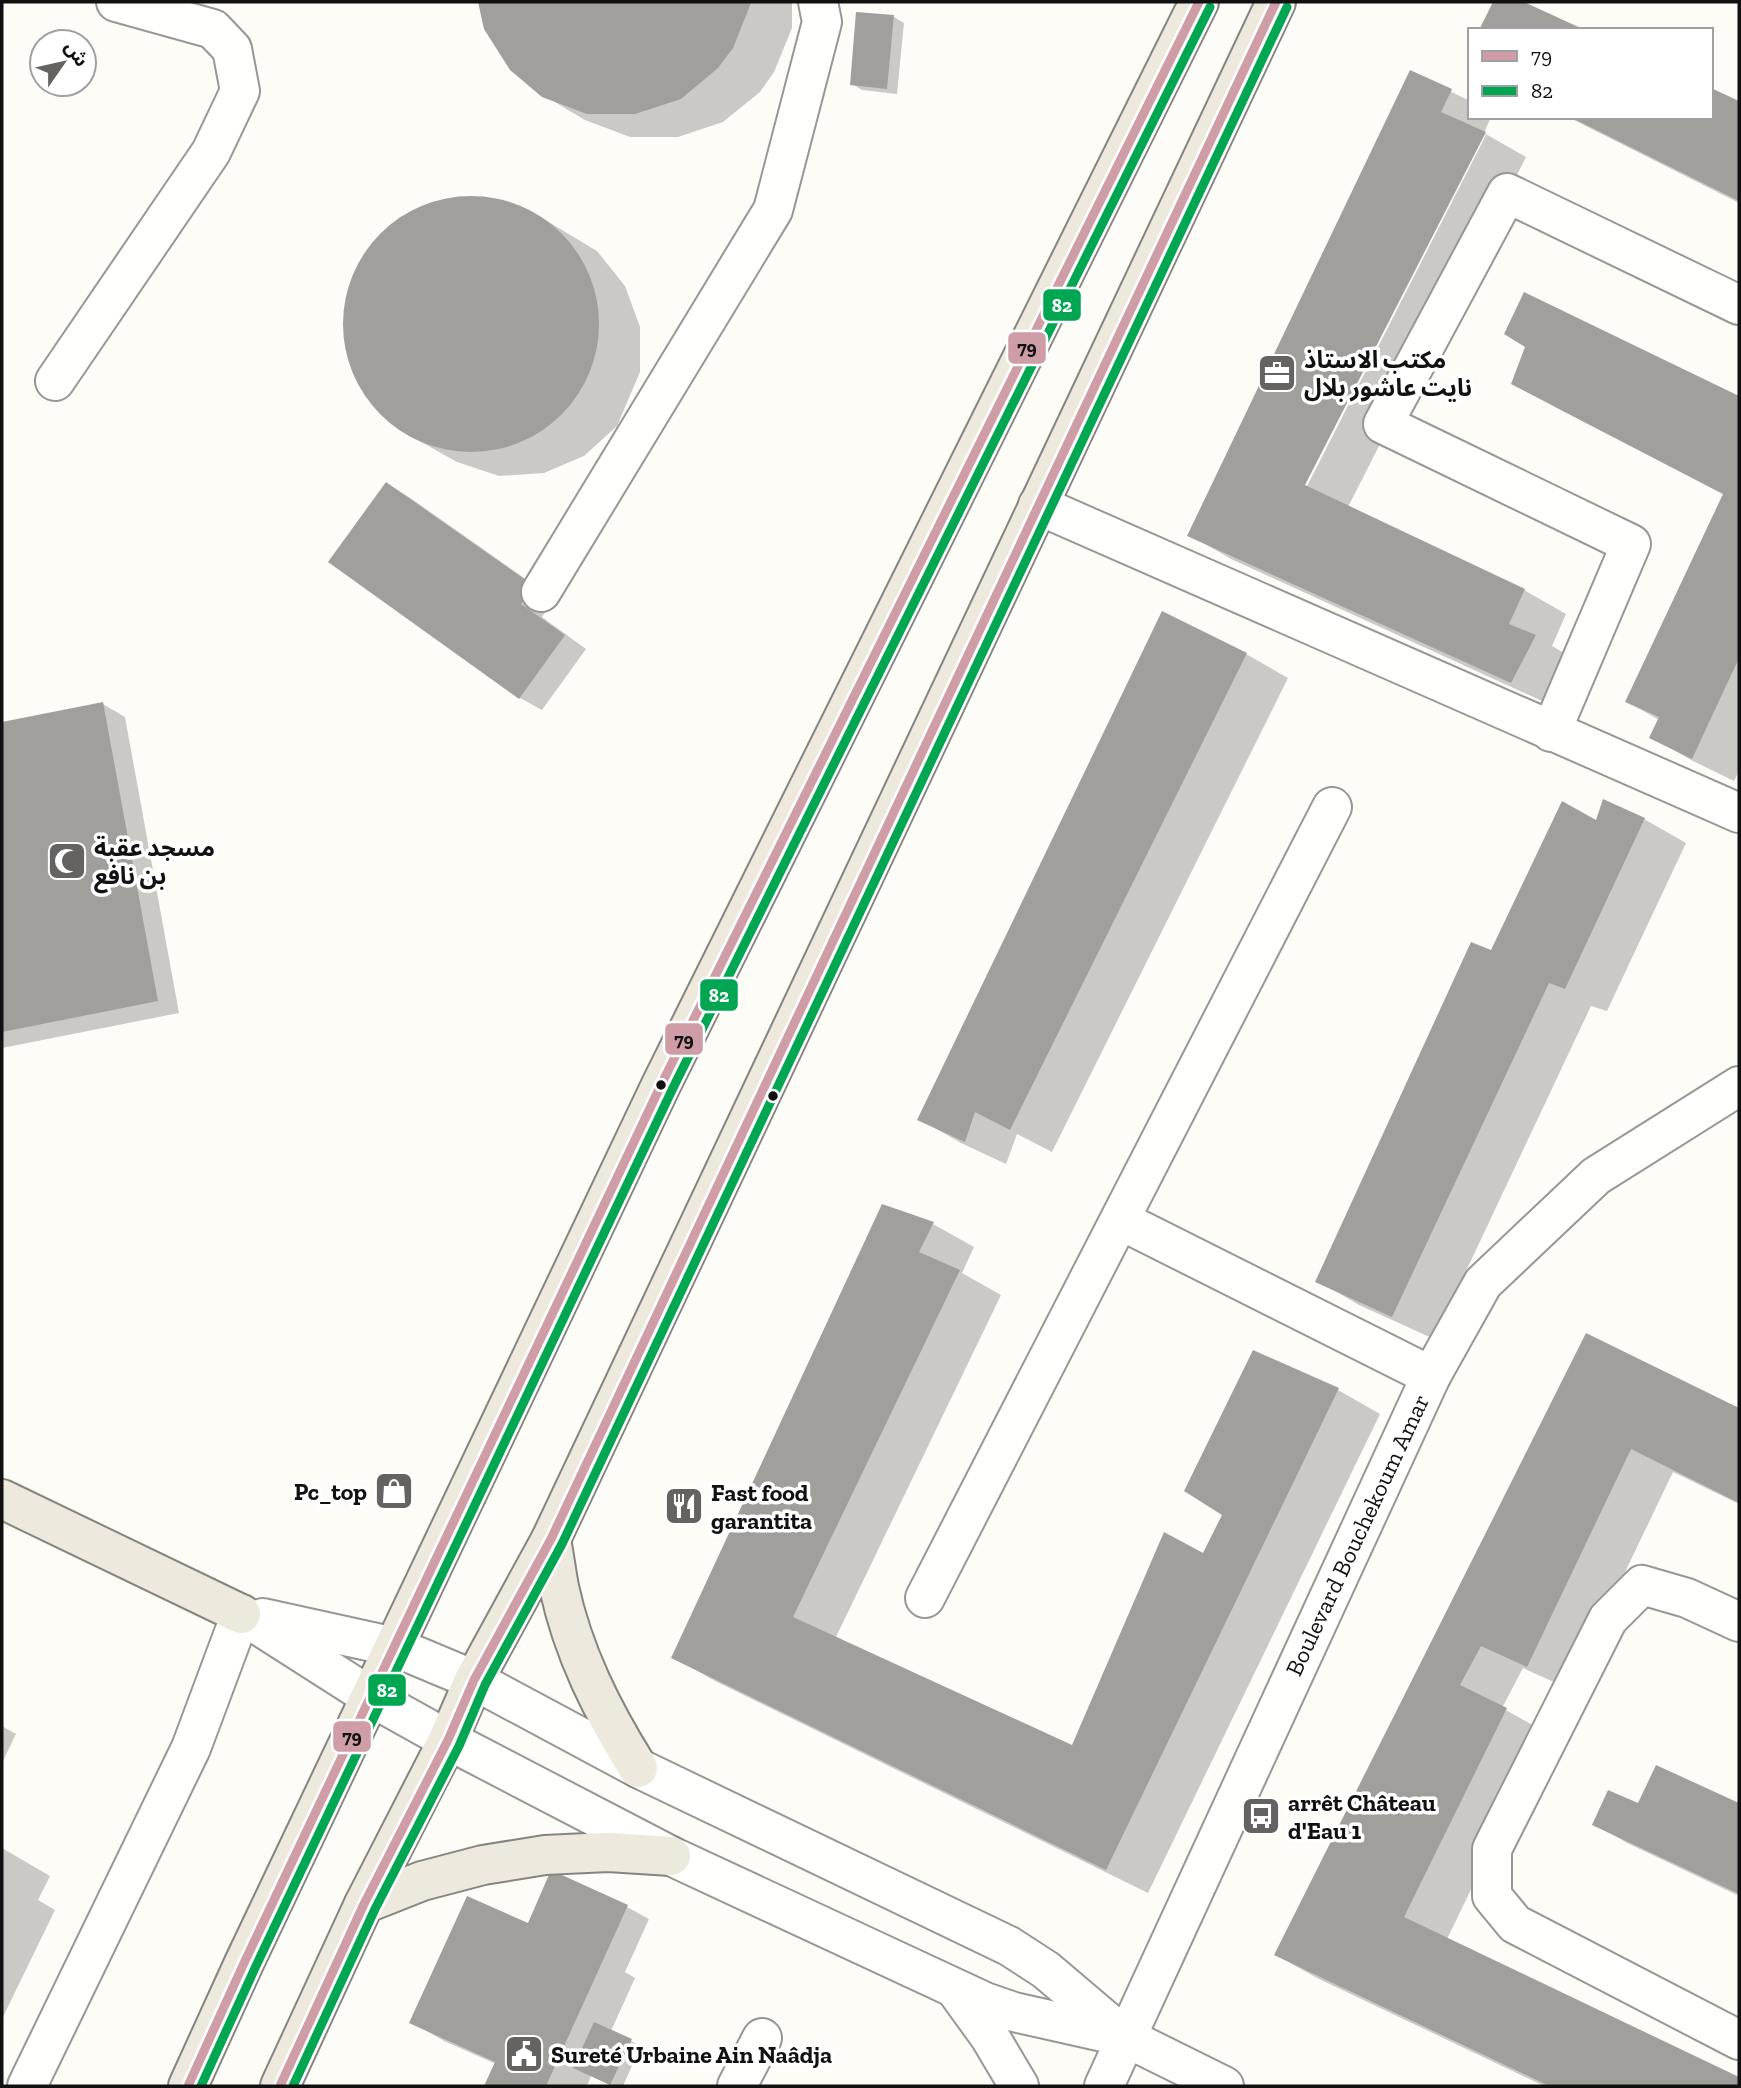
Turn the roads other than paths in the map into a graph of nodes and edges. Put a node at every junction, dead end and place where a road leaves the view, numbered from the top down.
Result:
1 (116, 2) edge
2 (818, 2) edge
3 (1199, 2) edge
4 (1276, 2) edge
5 (1739, 305) edge
6 (55, 381) dead end
7 (1038, 505) junction
8 (541, 592) dead end
9 (1551, 732) junction
10 (1332, 807) dead end
11 (1739, 813) edge
12 (1739, 1086) edge
13 (1120, 1220) junction
14 (1431, 1376) junction
15 (2, 1499) edge
16 (551, 1539) junction
17 (925, 1598) dead end
18 (241, 1614) junction
19 (1739, 1622) edge
20 (395, 1647) junction
21 (474, 1680) junction
22 (371, 1697) junction
23 (448, 1741) junction
24 (638, 1768) junction
25 (671, 1856) junction
26 (364, 1904) junction
27 (956, 1990) junction
28 (1125, 2037) junction
29 (762, 2038) dead end
30 (1739, 2040) edge
31 (27, 2086) edge
32 (188, 2086) edge
33 (280, 2086) edge
34 (737, 2086) edge
35 (1019, 2086) edge
36 (1104, 2086) edge
37 (1224, 2086) edge

1 - 6 street
2 - 8 street
3 - 20 main road
4 - 7 main road
5 - 9 street
7 - 9 street
7 - 16 main road
9 - 11 street
10 - 13 street
12 - 14 street, Boulevard Bouchekoum Amar
13 - 14 street
13 - 17 street
14 - 28 street, Boulevard Bouchekoum Amar
15 - 18 main road
16 - 21 main road
16 - 24 main road
18 - 20 street
18 - 22 street
18 - 31 street
19 - 30 street
20 - 21 street
20 - 22 main road
21 - 23 main road
21 - 24 street
22 - 23 street
22 - 32 main road
23 - 25 street
23 - 26 main road
24 - 28 street
25 - 26 main road
25 - 27 street
26 - 33 main road
27 - 28 street
27 - 35 street
28 - 36 street, Boulevard Bouchekoum Amar
28 - 37 street
29 - 34 street

